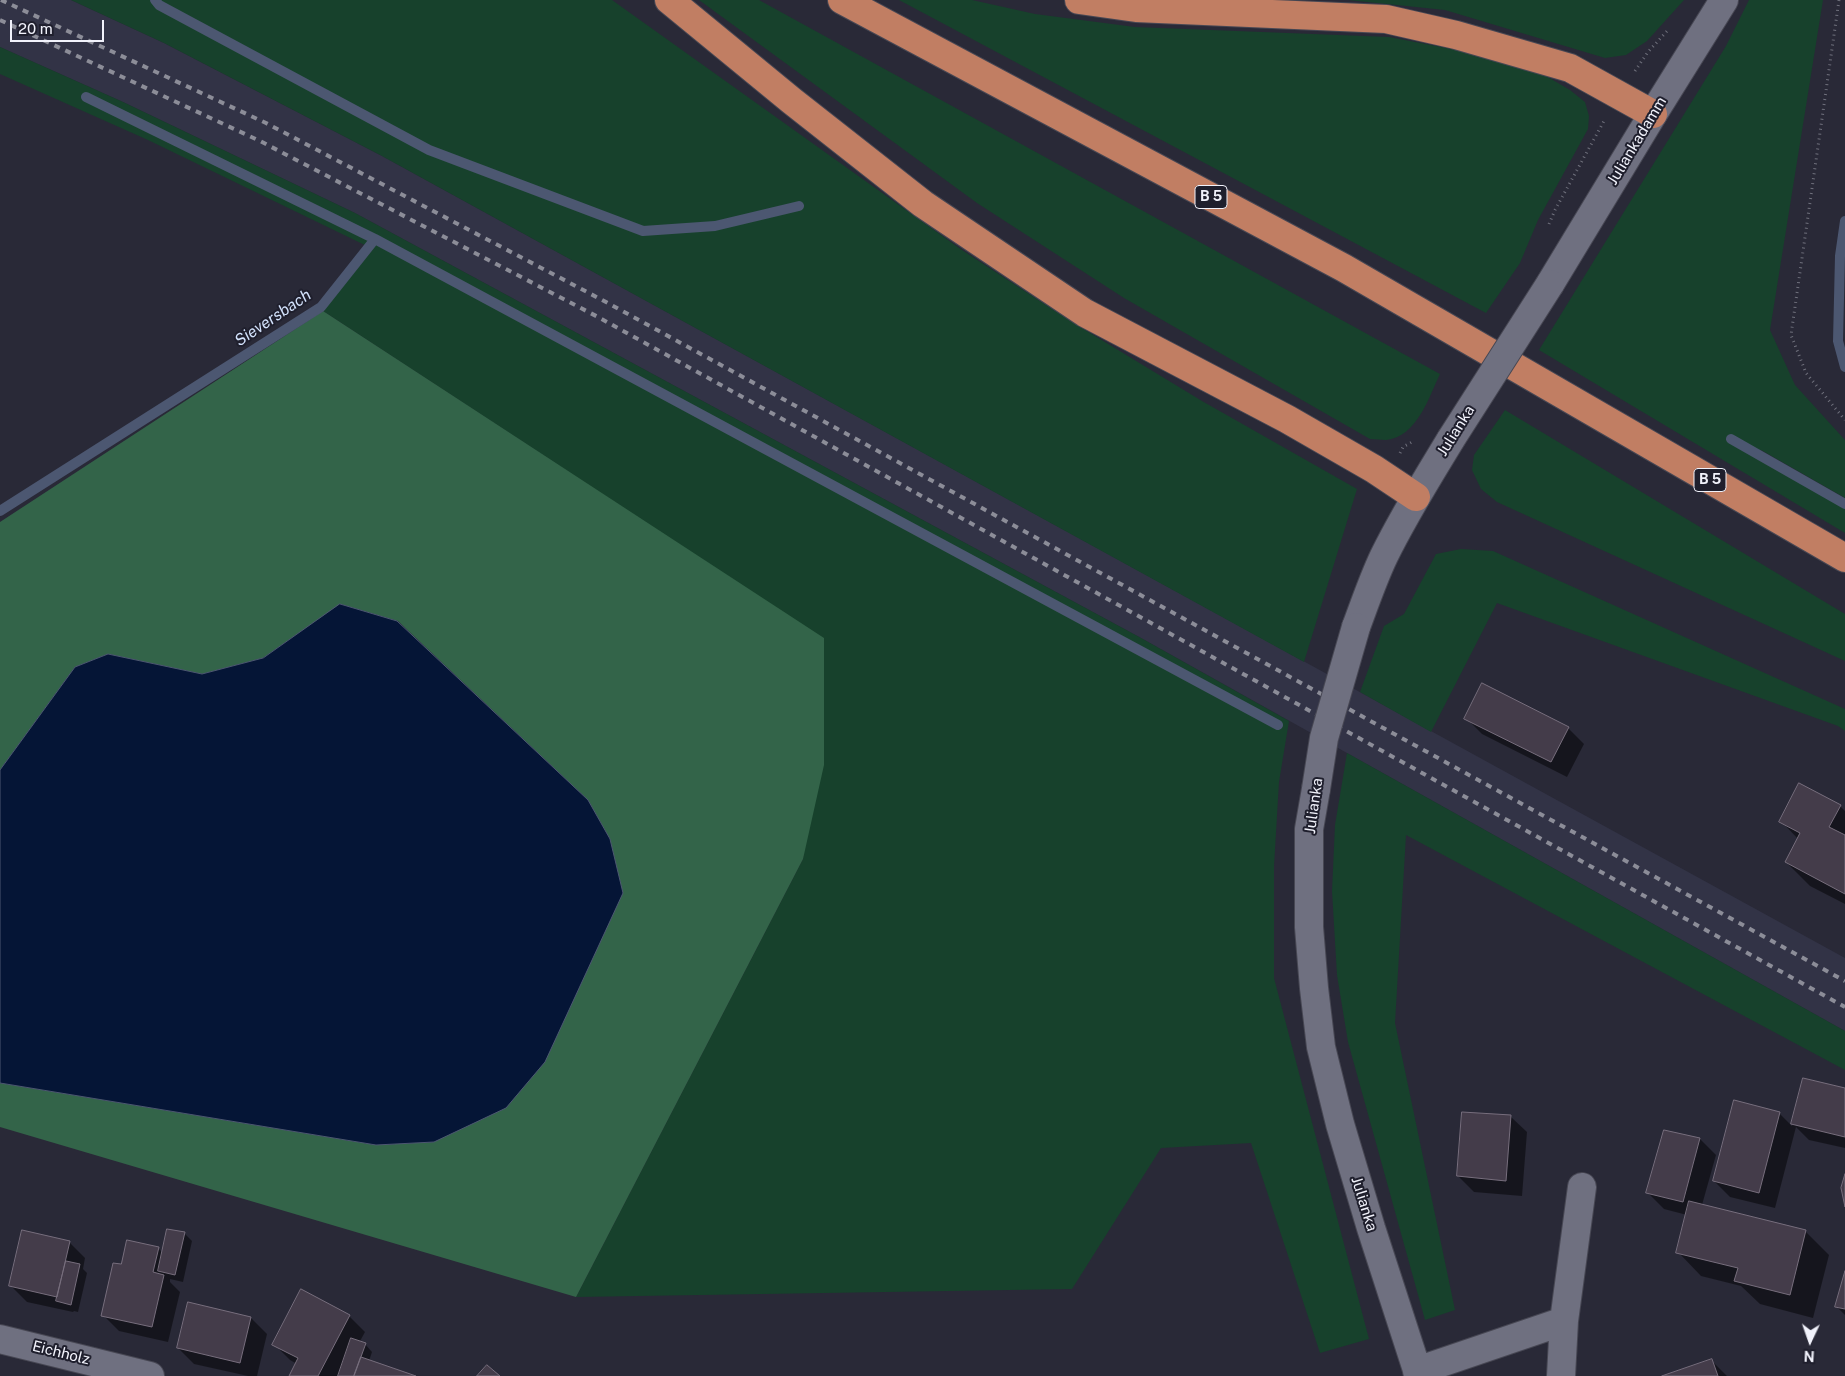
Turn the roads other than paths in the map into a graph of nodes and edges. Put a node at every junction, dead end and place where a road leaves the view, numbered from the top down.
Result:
1 (669, 0) edge
2 (842, 0) edge
3 (1079, 0) edge
4 (1724, 0) edge
5 (1653, 114) junction
6 (1550, 284) joint
7 (1416, 497) junction
8 (1845, 558) edge
9 (1582, 1186) dead end
10 (1564, 1321) junction
11 (0, 1338) edge
12 (1418, 1374) edge
13 (150, 1376) edge
14 (1561, 1376) edge

1 - 7 highway
2 - 8 highway, B 5
3 - 5 highway
4 - 5 street, Juliankadamm
5 - 6 street, Juliankadamm
6 - 7 street, Julianka, bridge
7 - 12 street, Julianka, bridge
9 - 10 street
10 - 12 street, Julianka
10 - 14 street
11 - 13 street, Eichholz

